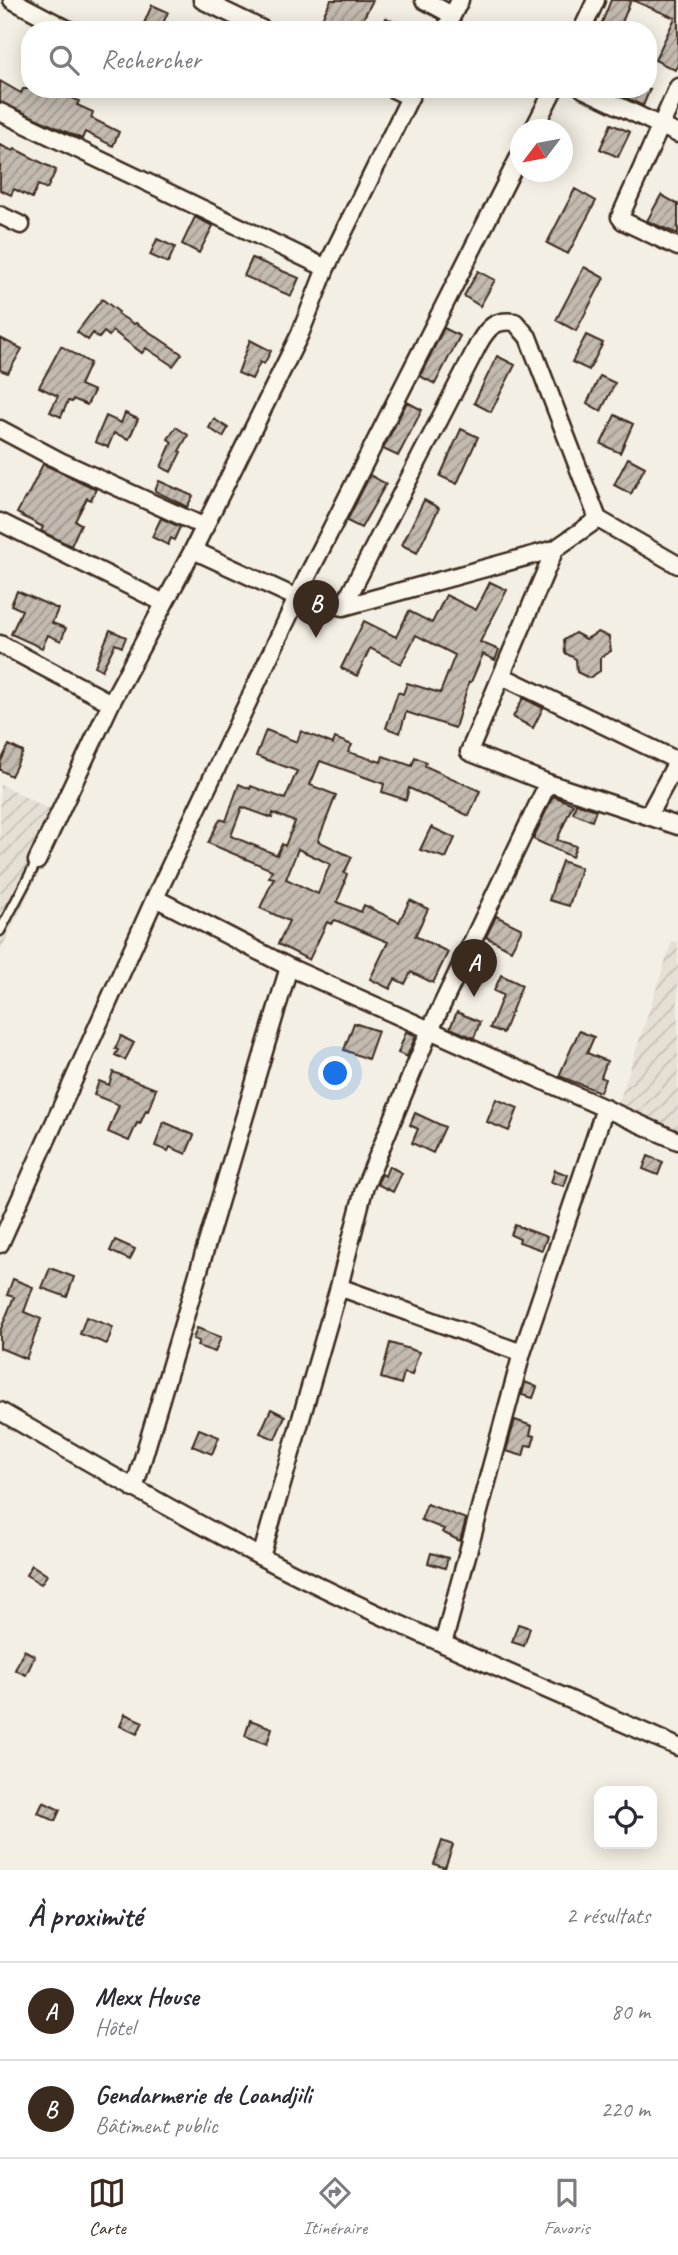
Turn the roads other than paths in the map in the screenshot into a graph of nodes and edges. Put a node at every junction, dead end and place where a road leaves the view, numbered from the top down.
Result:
1 (12, 0) edge
2 (202, 0) edge
3 (424, 0) edge
4 (460, 0) edge
5 (596, 0) edge
6 (52, 21) edge
7 (245, 21) edge
8 (447, 21) edge
9 (449, 21) edge
10 (586, 21) edge
11 (678, 87) edge
12 (410, 98) edge
13 (549, 98) edge
14 (602, 98) edge
15 (0, 112) edge
16 (539, 119) edge
17 (662, 126) junction
18 (678, 134) edge
19 (510, 175) edge
20 (0, 215) edge
21 (21, 225) dead end
22 (678, 247) edge
23 (326, 268) junction
24 (0, 429) edge
25 (598, 519) junction
26 (0, 522) edge
27 (205, 527) junction
28 (555, 548) junction
29 (193, 550) junction
30 (678, 565) edge
31 (297, 598) junction
32 (164, 603) junction
33 (343, 607) junction
34 (0, 644) edge
35 (502, 676) junction
36 (111, 703) junction
37 (678, 760) edge
38 (548, 783) junction
39 (648, 816) junction
40 (678, 826) edge
41 (37, 861) joint
42 (155, 898) junction
43 (0, 931) edge
44 (289, 967) junction
45 (430, 1030) junction
46 (605, 1108) junction
47 (678, 1141) edge
48 (0, 1244) edge
49 (339, 1287) junction
50 (522, 1353) junction
51 (0, 1411) edge
52 (134, 1489) junction
53 (261, 1557) junction
54 (443, 1644) junction
55 (678, 1747) edge

1 - 6 street
2 - 7 street
3 - 8 street
4 - 9 street
5 - 10 street
11 - 17 street
12 - 23 street
13 - 16 street
14 - 17 street
15 - 23 street
17 - 18 street
17 - 22 street
19 - 31 street
20 - 21 street
23 - 27 street
24 - 27 street
25 - 28 street
25 - 30 street
25 - 33 street
26 - 32 street
27 - 29 street
28 - 33 street
28 - 35 street
29 - 31 street
29 - 32 street
31 - 33 street
31 - 42 street
32 - 36 street
34 - 36 street
35 - 37 street
35 - 38 street
36 - 41 street
37 - 39 street
38 - 39 street
38 - 45 street
39 - 40 street
41 - 43 lane
42 - 44 street
42 - 48 street
44 - 45 street
44 - 52 street
45 - 46 street
45 - 49 street
46 - 47 street
46 - 50 street
49 - 50 street
49 - 53 street
50 - 54 street
51 - 52 street
52 - 53 street
53 - 54 street
54 - 55 street

